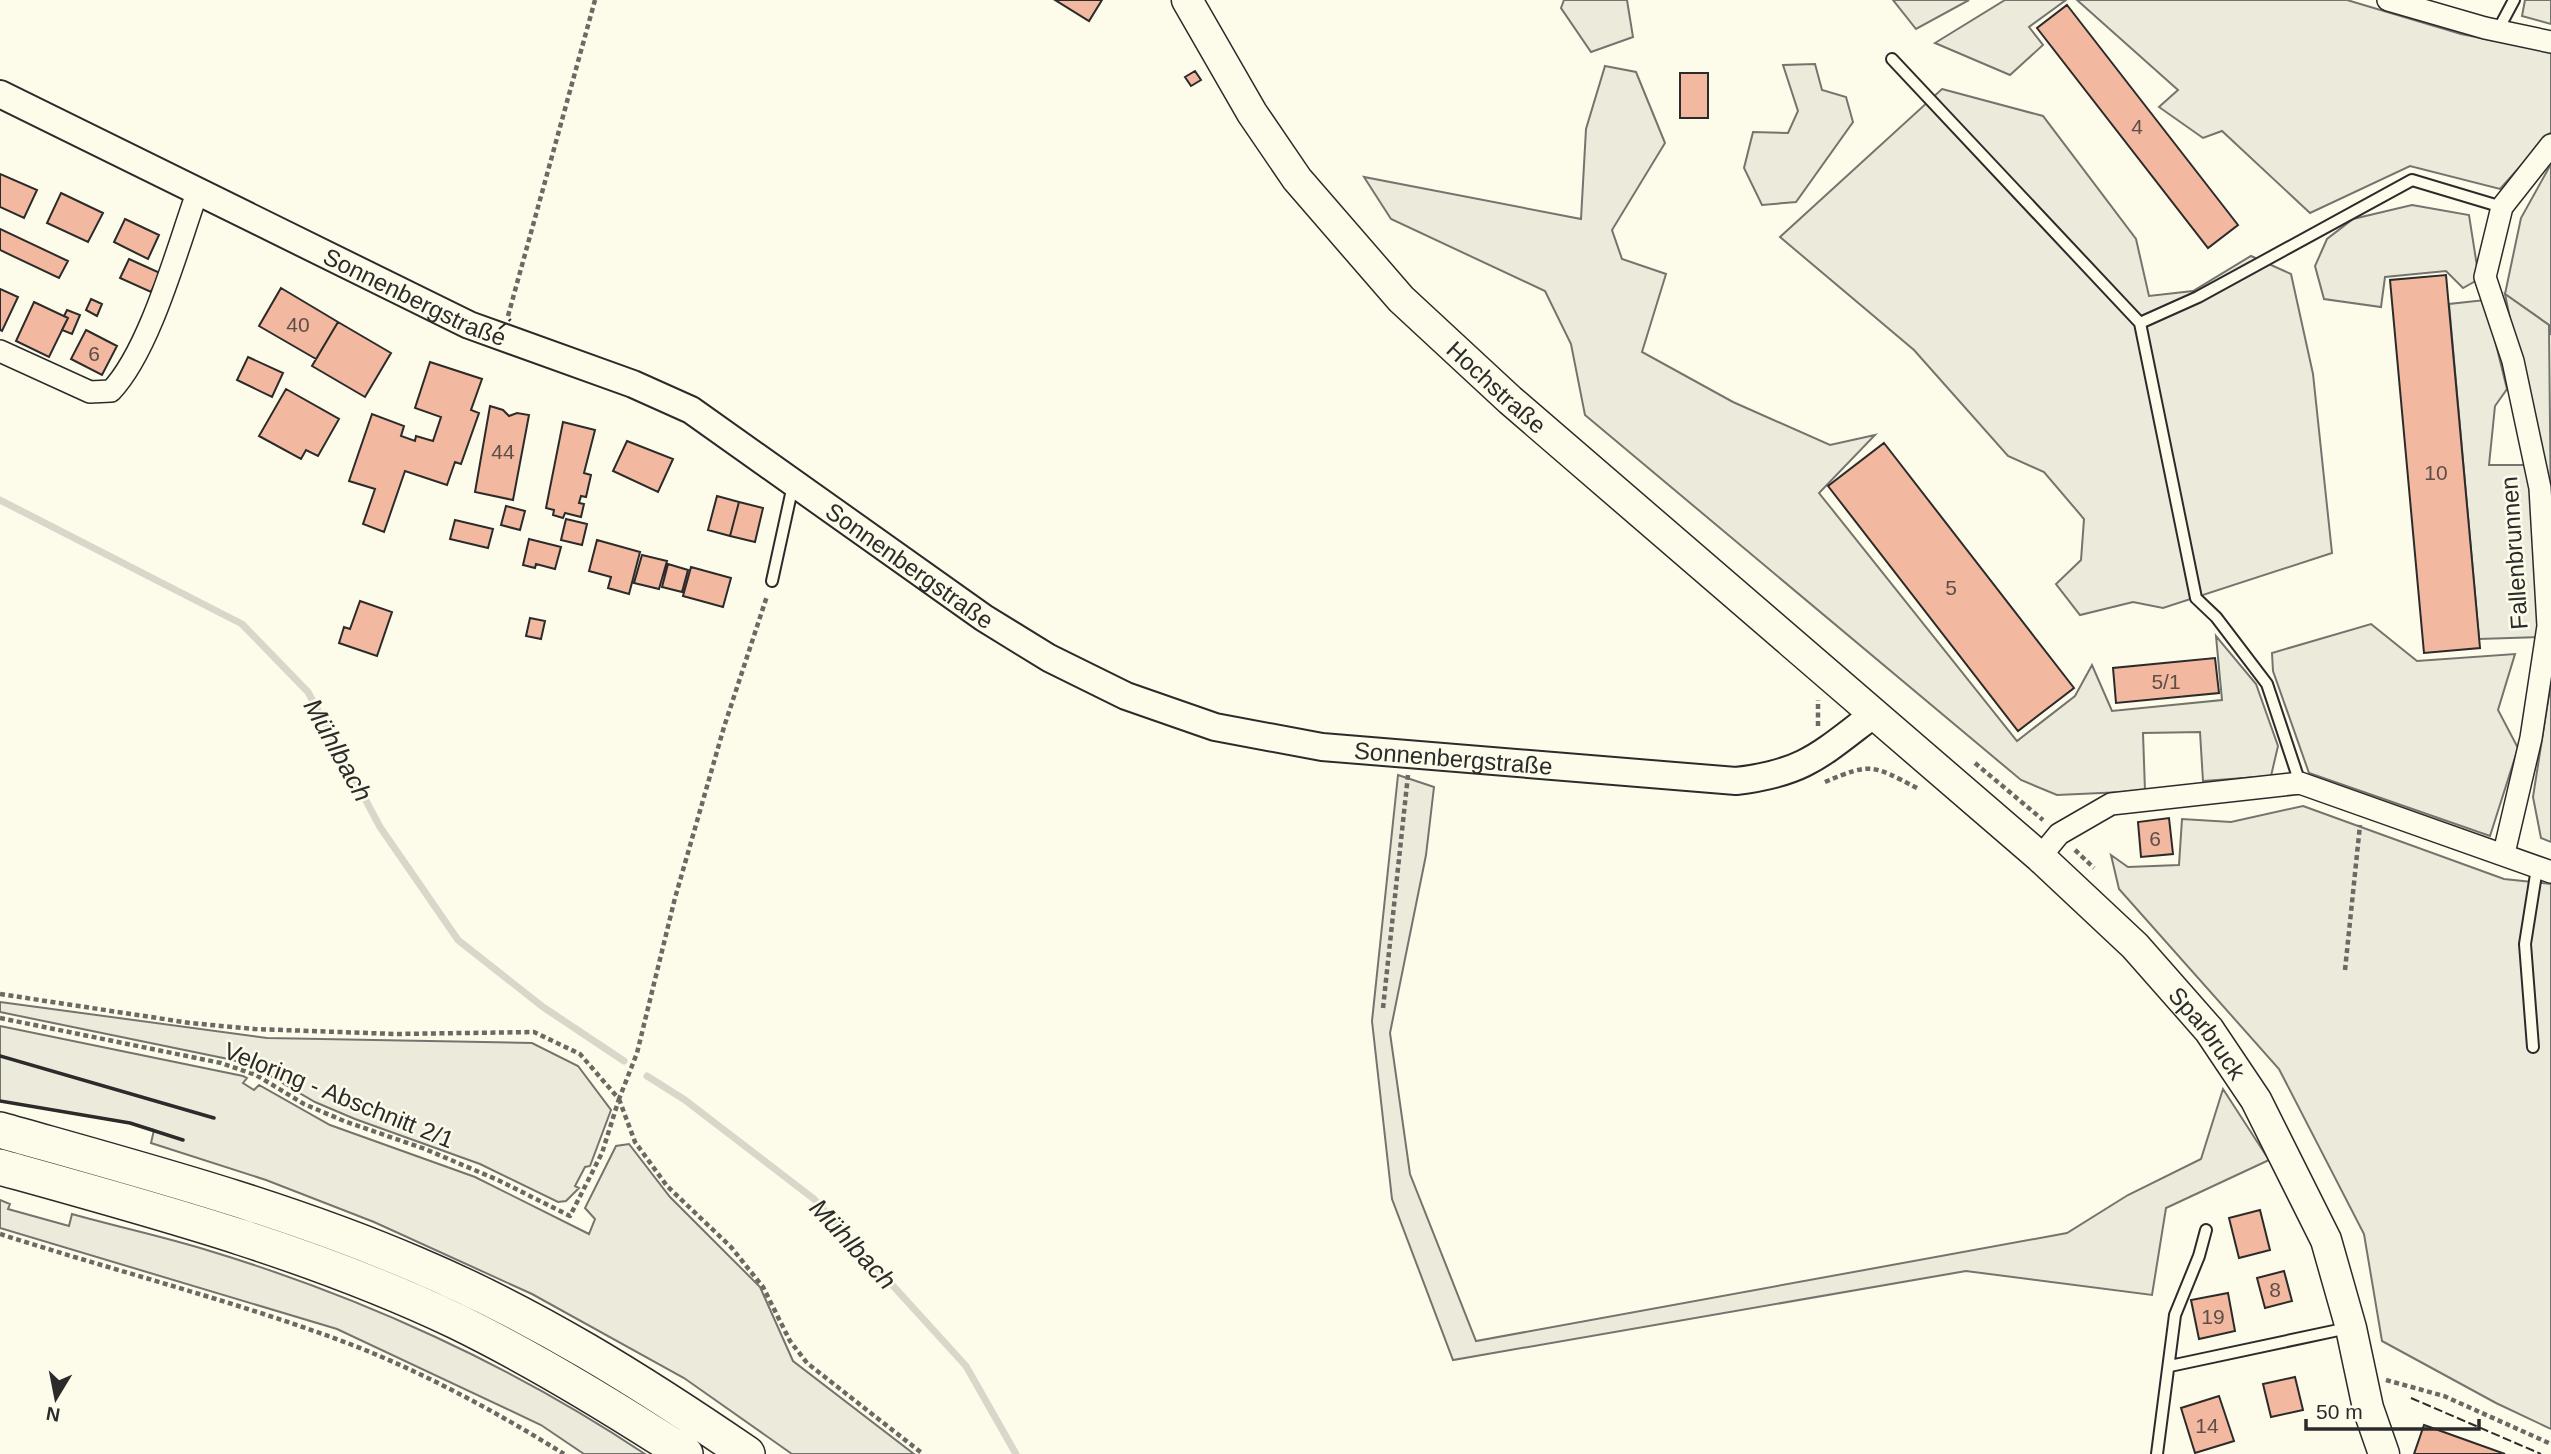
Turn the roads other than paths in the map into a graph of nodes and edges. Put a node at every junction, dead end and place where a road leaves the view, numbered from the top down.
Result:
1 (1187, 0) edge
2 (2389, 0) edge
3 (2514, 0) edge
4 (2498, 30) junction
5 (2551, 42) edge
6 (1892, 59) dead end
7 (0, 94) edge
8 (2551, 145) edge
9 (197, 193) junction
10 (2502, 207) junction
11 (2140, 323) junction
12 (0, 351) edge
13 (794, 483) junction
14 (772, 581) road end
15 (1874, 714) junction
16 (2300, 783) junction
17 (2504, 853) junction
18 (2040, 857) junction
19 (2544, 870) edge
20 (2533, 1046) dead end
21 (0, 1130) edge
22 (0, 1167) edge
23 (2206, 1230) dead end
24 (2351, 1328) junction
25 (2170, 1366) junction
26 (685, 1454) edge
27 (747, 1454) edge
28 (2157, 1454) edge
29 (2384, 1454) edge

1 - 15 main road, Hochstraße
2 - 4 street
3 - 4 lane
4 - 5 street
6 - 11 lane
7 - 9 street, Sonnenbergstraße
8 - 10 street, Fallenbrunnen
9 - 12 street
9 - 13 street, Sonnenbergstraße
10 - 11 lane
10 - 17 street, Fallenbrunnen
11 - 16 lane
13 - 14 lane
13 - 15 street, Sonnenbergstraße
15 - 18 main road, Sparbruck
16 - 17 street
16 - 18 street
17 - 19 street
18 - 24 main road, Sparbruck
19 - 20 lane
21 - 27 highway
22 - 26 highway
23 - 25 lane
24 - 25 lane
24 - 29 main road, Sparbruck
25 - 28 lane

